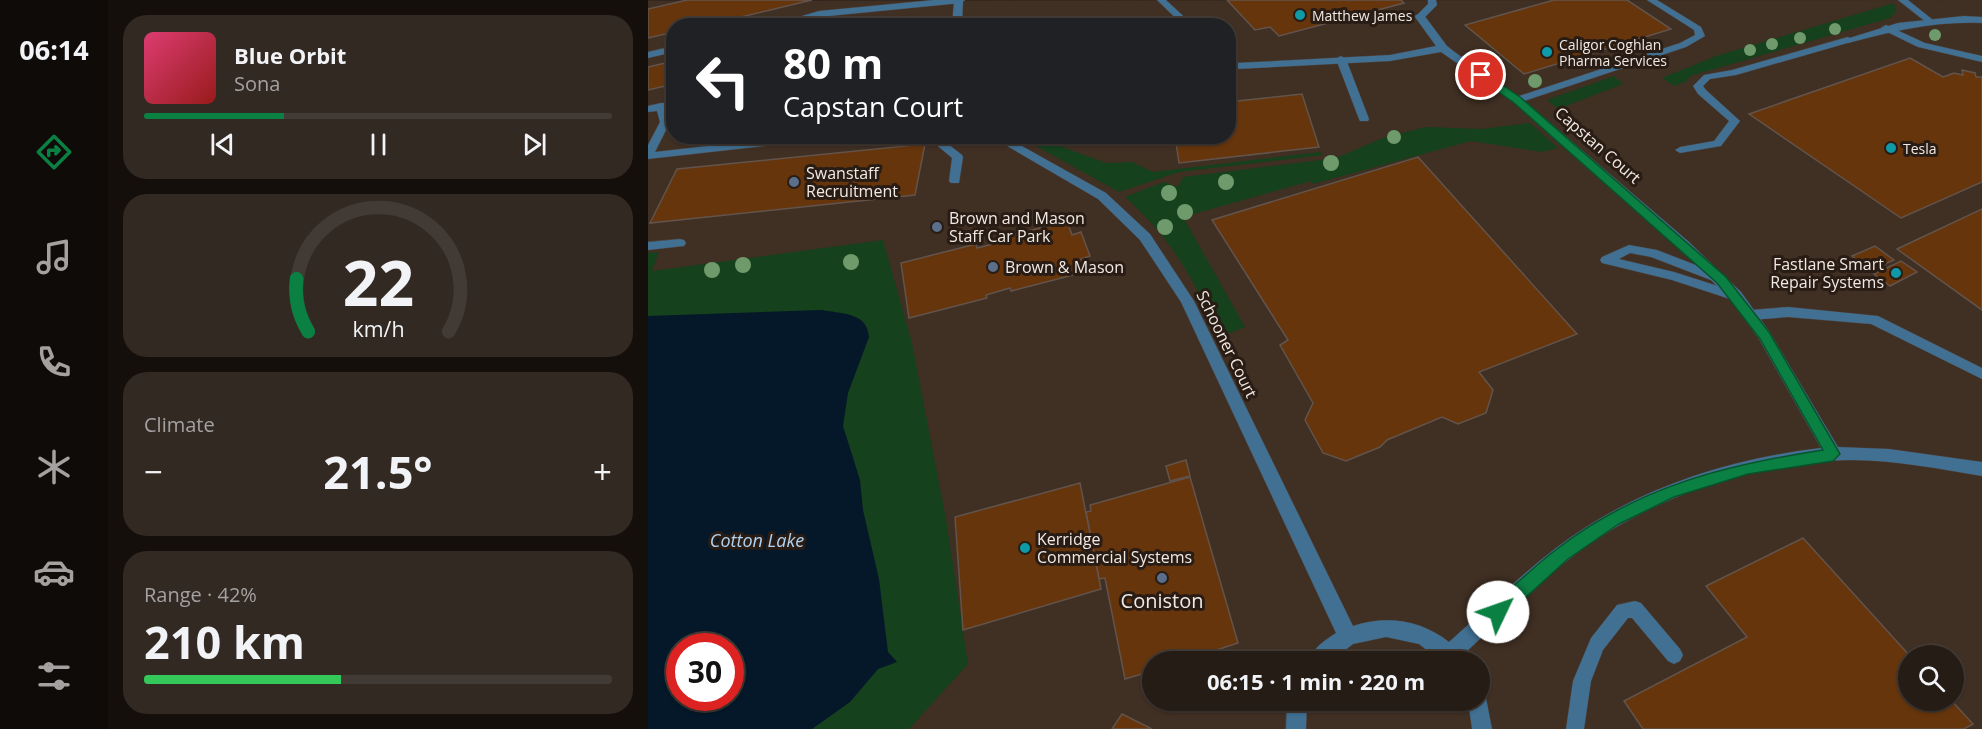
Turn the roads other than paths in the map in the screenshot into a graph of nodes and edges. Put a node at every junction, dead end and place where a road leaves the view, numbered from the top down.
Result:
1 (960, 0) edge
2 (1161, 0) edge
3 (1432, 0) edge
4 (1652, 0) edge
5 (1902, 0) edge
6 (1420, 17) joint
7 (803, 18) edge
8 (958, 18) edge
9 (1181, 18) edge
10 (1929, 20) junction
11 (1982, 20) edge
12 (1886, 28) junction
13 (1848, 40) joint
14 (1443, 48) junction
15 (666, 51) edge
16 (648, 55) edge
17 (1982, 58) edge
18 (1341, 59) junction
19 (1236, 67) edge
20 (1517, 99) junction
21 (661, 106) junction
22 (666, 106) edge
23 (648, 109) edge
24 (1364, 119) dead end
25 (752, 144) edge
26 (941, 144) edge
27 (1009, 144) edge
28 (1680, 150) dead end
29 (648, 155) edge
30 (955, 182) dead end
31 (680, 243) dead end
32 (648, 246) edge
33 (1722, 280) junction
34 (1736, 296) junction
35 (1751, 315) junction
36 (1982, 374) edge
37 (1833, 454) junction
38 (1982, 469) edge
39 (1347, 635) junction
40 (1324, 651) edge
41 (1445, 651) edge
42 (1460, 651) edge
43 (1674, 655) dead end
44 (1297, 711) edge
45 (1480, 711) edge
46 (1296, 729) edge
47 (1482, 729) edge
48 (1575, 729) edge

1 - 7 lane
1 - 8 street
2 - 9 lane
3 - 6 lane
4 - 20 lane
5 - 10 lane
6 - 14 street, Capstan Court
10 - 11 street
10 - 12 street
12 - 13 street
12 - 17 lane
13 - 28 lane
14 - 18 street
14 - 20 street, Capstan Court
15 - 16 lane
18 - 19 street
18 - 24 lane
20 - 33 street, Capstan Court
21 - 22 lane
21 - 23 lane
21 - 29 lane
25 - 29 lane
26 - 30 lane
27 - 39 street, Schooner Court
31 - 32 lane
33 - 34 street, Capstan Court
33 - 34 lane
34 - 35 street, Capstan Court
35 - 36 lane
35 - 37 street, Capstan Court
37 - 38 street
37 - 42 street
39 - 40 street
39 - 41 street
43 - 48 lane
44 - 46 street
45 - 47 street

